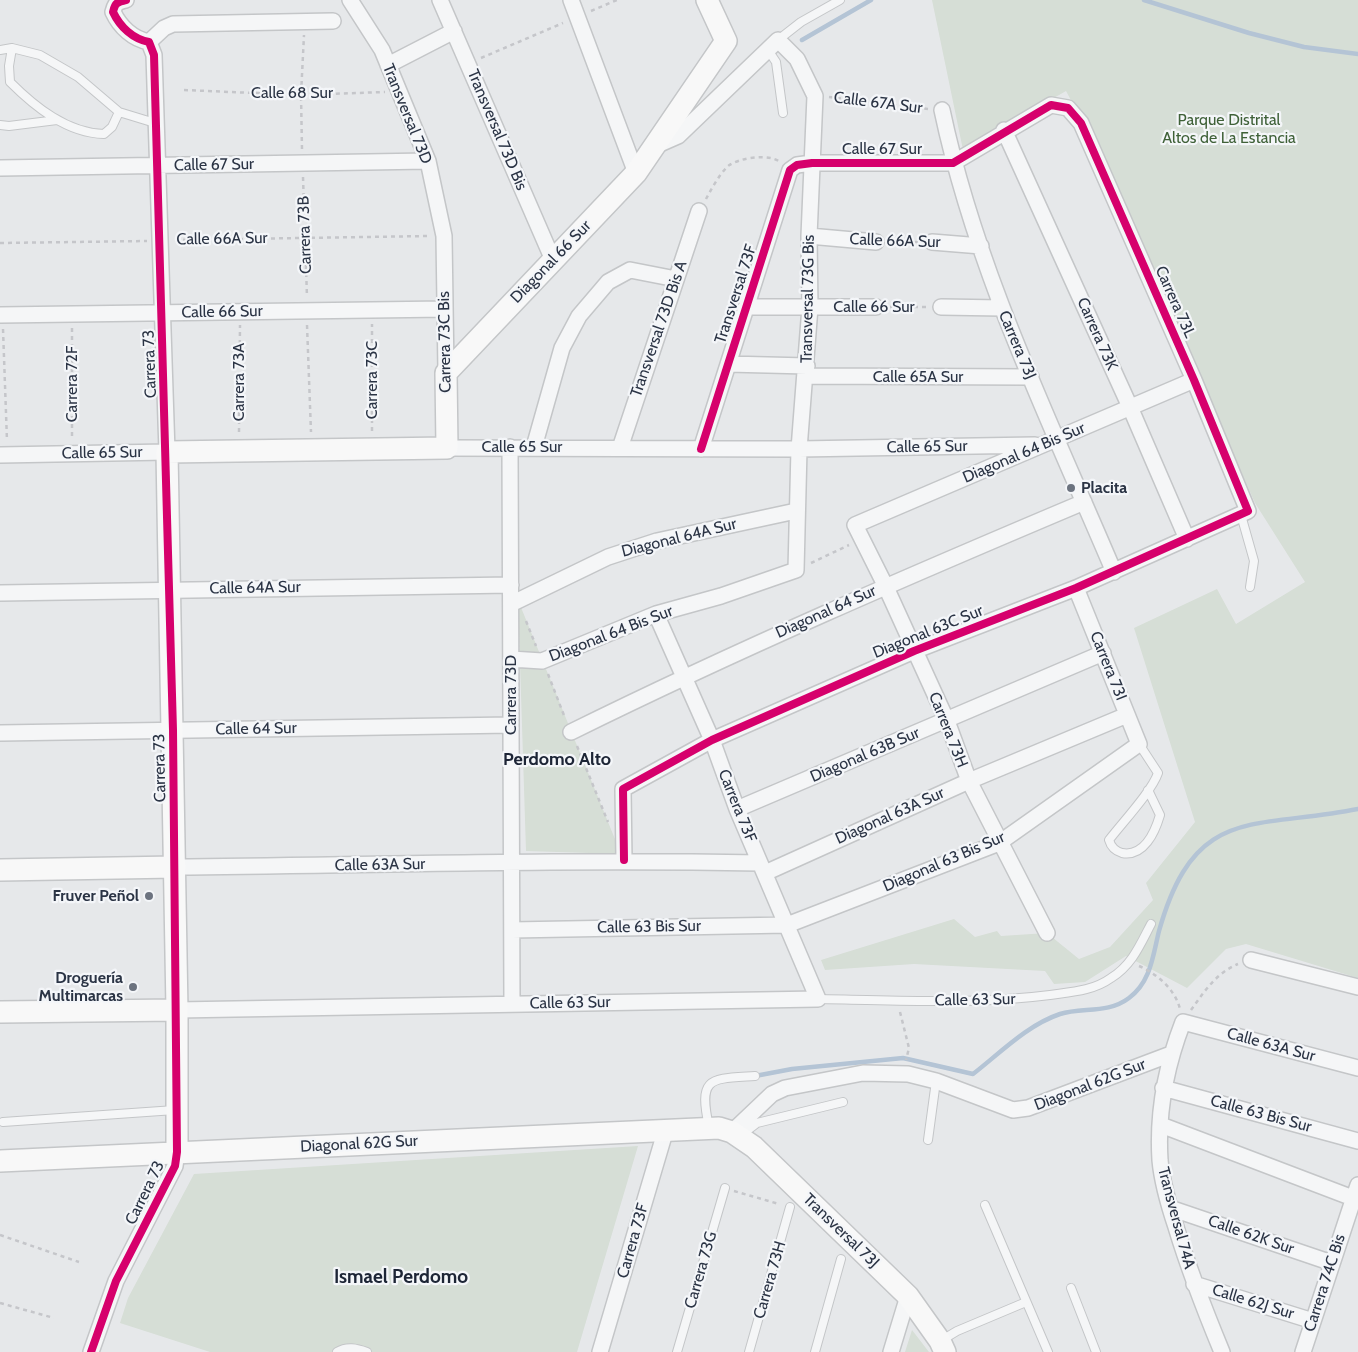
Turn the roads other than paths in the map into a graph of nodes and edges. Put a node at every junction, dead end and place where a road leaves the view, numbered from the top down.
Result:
1 (126, 0) edge
2 (350, 0) edge
3 (440, 0) edge
4 (571, 0) edge
5 (707, 0) edge
6 (840, 0) edge
7 (333, 21) dead end
8 (454, 31) junction
9 (149, 42) junction
10 (773, 45) junction
11 (12, 48) junction
12 (0, 50) edge
13 (388, 65) junction
14 (942, 110) road end
15 (119, 112) junction
16 (783, 113) dead end
17 (57, 120) junction
18 (155, 123) junction
19 (0, 125) edge
20 (1004, 130) junction
21 (652, 148) junction
22 (428, 161) junction
23 (812, 163) junction
24 (953, 163) junction
25 (156, 166) junction
26 (0, 168) edge
27 (636, 173) junction
28 (699, 211) road end
29 (444, 236) joint
30 (809, 236) junction
31 (876, 242) road end
32 (932, 242) road end
33 (981, 246) junction
34 (553, 260) junction
35 (676, 279) junction
36 (746, 307) junction
37 (810, 307) junction
38 (876, 307) road end
39 (941, 307) road end
40 (1002, 308) junction
41 (445, 309) junction
42 (162, 313) junction
43 (1, 315) edge
44 (728, 364) junction
45 (806, 371) junction
46 (446, 373) junction
47 (1031, 377) junction
48 (1194, 380) junction
49 (1130, 407) junction
50 (1051, 442) junction
51 (510, 447) junction
52 (534, 447) junction
53 (447, 448) junction
54 (620, 448) junction
55 (701, 449) junction
56 (799, 449) junction
57 (167, 452) junction
58 (4, 455) edge
59 (1084, 502) junction
60 (796, 511) junction
61 (1244, 513) junction
62 (854, 525) joint
63 (1187, 539) junction
64 (796, 570) joint
65 (1114, 572) junction
66 (511, 585) junction
67 (885, 585) junction
68 (1250, 587) dead end
69 (1076, 588) junction
70 (169, 590) junction
71 (0, 593) edge
72 (511, 604) junction
73 (656, 614) junction
74 (914, 651) junction
75 (1103, 653) junction
76 (511, 659) junction
77 (682, 677) junction
78 (1127, 716) junction
79 (947, 721) junction
80 (511, 724) junction
81 (173, 730) junction
82 (571, 732) dead end
83 (0, 733) edge
84 (712, 740) junction
85 (1139, 744) junction
86 (968, 781) junction
87 (1148, 790) junction
88 (737, 809) junction
89 (999, 843) junction
90 (624, 860) junction
91 (512, 864) junction
92 (175, 867) junction
93 (762, 868) junction
94 (0, 870) edge
95 (1151, 924) dead end
96 (787, 925) junction
97 (512, 930) junction
98 (1047, 933) dead end
99 (1251, 960) road end
100 (1358, 987) edge
101 (818, 998) junction
102 (512, 1004) junction
103 (178, 1010) junction
104 (0, 1012) edge
105 (1183, 1022) joint
106 (1171, 1054) junction
107 (1358, 1068) edge
108 (755, 1076) dead end
109 (936, 1081) junction
110 (1163, 1088) junction
111 (843, 1102) dead end
112 (177, 1110) junction
113 (3, 1122) dead end
114 (1161, 1125) junction
115 (666, 1129) junction
116 (725, 1131) junction
117 (928, 1140) dead end
118 (1358, 1141) edge
119 (178, 1152) junction
120 (0, 1161) edge
121 (725, 1188) road end
122 (1357, 1195) edge
123 (985, 1205) dead end
124 (790, 1207) road end
125 (1170, 1208) junction
126 (841, 1259) dead end
127 (1332, 1263) junction
128 (1194, 1284) junction
129 (1071, 1288) dead end
130 (908, 1296) junction
131 (1026, 1302) junction
132 (1313, 1321) junction
133 (942, 1346) edge
134 (91, 1352) edge
135 (336, 1352) edge
136 (367, 1352) edge
137 (600, 1352) edge
138 (677, 1352) edge
139 (749, 1352) edge
140 (815, 1352) edge
141 (891, 1352) edge
142 (1048, 1352) edge
143 (1096, 1352) edge
144 (1222, 1352) edge
145 (1303, 1352) edge

1 - 9 street
2 - 13 street, Transversal 73D
3 - 8 street, Transversal 73D Bis
4 - 27 street
5 - 21 street, Diagonal 66 Sur
6 - 10 lane
7 - 9 street
8 - 13 street
8 - 34 street, Transversal 73D Bis
9 - 18 street, Carrera 73
10 - 16 lane
10 - 21 street
10 - 23 street, Transversal 73G Bis
11 - 12 lane
11 - 15 lane
11 - 17 lane
13 - 22 street, Transversal 73D
14 - 24 street, Carrera 73J
15 - 17 lane
15 - 18 lane
17 - 19 lane
18 - 25 street, Carrera 73
20 - 24 street
20 - 48 street, Carrera 73L
20 - 49 street, Carrera 73K
21 - 27 street, Diagonal 66 Sur
22 - 25 street, Calle 67 Sur
22 - 29 street, Transversal 73D
23 - 24 street, Calle 67 Sur
23 - 30 street, Transversal 73G Bis
23 - 36 street, Transversal 73F
24 - 33 street, Carrera 73J
25 - 26 street, Calle 67 Sur
25 - 42 street, Carrera 73
27 - 34 street, Diagonal 66 Sur
28 - 35 street, Transversal 73D Bis A
29 - 41 street, Carrera 73C Bis
30 - 31 street, Calle 66A Sur
30 - 37 street, Transversal 73G Bis
32 - 33 street, Calle 66A Sur
33 - 40 street, Carrera 73J
34 - 46 street, Diagonal 66 Sur
35 - 52 street
35 - 54 street, Transversal 73D Bis A
36 - 37 street, Calle 66 Sur
36 - 44 street, Transversal 73F
37 - 38 street, Calle 66 Sur
37 - 45 street, Transversal 73G Bis
39 - 40 street
40 - 47 street, Carrera 73J
41 - 42 street, Calle 66 Sur
41 - 46 street, Carrera 73C Bis
42 - 43 street, Calle 66 Sur
42 - 57 street, Carrera 73
44 - 45 street, Calle 65A Sur
44 - 55 street, Transversal 73F
45 - 47 street, Calle 65A Sur
45 - 56 street, Transversal 73G Bis
46 - 53 street, Carrera 73C Bis
47 - 50 street, Carrera 73J
48 - 49 street, Diagonal 64 Bis Sur
48 - 61 street, Carrera 73L
49 - 50 street, Diagonal 64 Bis Sur
49 - 63 street, Carrera 73K
50 - 56 street, Calle 65 Sur
50 - 59 street, Carrera 73J
50 - 62 street, Diagonal 64 Bis Sur
51 - 52 street, Calle 65 Sur
51 - 53 street, Calle 65 Sur
51 - 66 street, Carrera 73D
52 - 54 street, Calle 65 Sur
53 - 57 street, Calle 65 Sur
54 - 55 street, Calle 65 Sur
55 - 56 street, Calle 65 Sur
56 - 60 street, Transversal 73G Bis
57 - 58 street, Calle 65 Sur
57 - 70 street, Carrera 73
59 - 65 street, Carrera 73J
59 - 67 street, Diagonal 64 Sur
60 - 64 street, Transversal 73G Bis
60 - 72 street, Diagonal 64A Sur
61 - 63 street, Diagonal 63C Sur
61 - 68 lane
62 - 67 street, Carrera 73H
63 - 65 street, Diagonal 63C Sur
64 - 73 street, Diagonal 64 Bis Sur
65 - 69 street, Diagonal 63C Sur
66 - 70 street, Calle 64A Sur
66 - 72 street, Carrera 73D
67 - 74 street, Carrera 73H
67 - 77 street, Diagonal 64 Sur
69 - 74 street, Diagonal 63C Sur
69 - 75 street, Carrera 73I
70 - 71 street, Calle 64A Sur
70 - 81 street, Carrera 73
72 - 76 street, Carrera 73D
73 - 76 street, Diagonal 64 Bis Sur
73 - 77 street, Carrera 73F
74 - 79 street, Carrera 73H
74 - 84 street, Diagonal 63C Sur
75 - 78 street, Carrera 73I
75 - 79 street, Diagonal 63B Sur
76 - 80 street, Carrera 73D
77 - 82 street, Diagonal 64 Sur
77 - 84 street, Carrera 73F
78 - 85 street, Carrera 73I
78 - 86 street, Diagonal 63A Sur
79 - 86 street, Carrera 73H
79 - 88 street, Diagonal 63B Sur
80 - 81 street, Calle 64 Sur
80 - 91 street, Carrera 73D
81 - 83 street, Calle 64 Sur
81 - 92 street, Carrera 73
84 - 88 street, Carrera 73F
84 - 90 street, Diagonal 63C Sur
85 - 87 lane
85 - 89 street, Diagonal 63 Bis Sur
86 - 89 street, Carrera 73H
86 - 93 street, Diagonal 63A Sur
87 - 87 lane
88 - 93 street, Carrera 73F
89 - 96 street, Diagonal 63 Bis Sur
89 - 98 street, Carrera 73H
90 - 91 street, Calle 63A Sur
90 - 93 street, Calle 63A Sur
91 - 92 street, Calle 63A Sur
91 - 97 street, Carrera 73D
92 - 94 street, Calle 63A Sur
92 - 103 street, Carrera 73
93 - 96 street, Carrera 73F
95 - 101 lane, Calle 63 Sur
96 - 97 street, Calle 63 Bis Sur
96 - 101 street, Carrera 73F
97 - 102 street, Carrera 73D
99 - 100 street
101 - 102 street, Calle 63 Sur
102 - 103 street, Calle 63 Sur
103 - 104 street, Calle 63 Sur
103 - 112 street, Carrera 73
105 - 106 street, Transversal 74A
105 - 107 street, Calle 63A Sur
106 - 109 street, Diagonal 62G Sur
106 - 110 street, Transversal 74A
108 - 116 lane
109 - 116 street, Diagonal 62G Sur
109 - 117 lane
110 - 114 street, Transversal 74A
110 - 118 street, Calle 63 Bis Sur
111 - 116 lane
112 - 113 lane
112 - 119 street, Carrera 73
114 - 122 street
114 - 125 street, Transversal 74A
115 - 116 street, Diagonal 62G Sur
115 - 119 street, Diagonal 62G Sur
115 - 137 street, Carrera 73F
116 - 130 street, Transversal 73J
119 - 120 street, Diagonal 62G Sur
119 - 134 street, Carrera 73
121 - 138 lane, Carrera 73G
122 - 127 street, Carrera 74C Bis
123 - 131 lane
124 - 139 lane, Carrera 73H
125 - 127 street, Calle 62K Sur
125 - 128 street, Transversal 74A
126 - 140 lane
127 - 132 street, Carrera 74C Bis
128 - 132 street, Calle 62J Sur
128 - 144 street, Transversal 74A
129 - 143 lane
130 - 133 street, Transversal 73J
130 - 141 street
131 - 133 lane
131 - 142 lane
132 - 145 street, Carrera 74C Bis
135 - 136 lane

